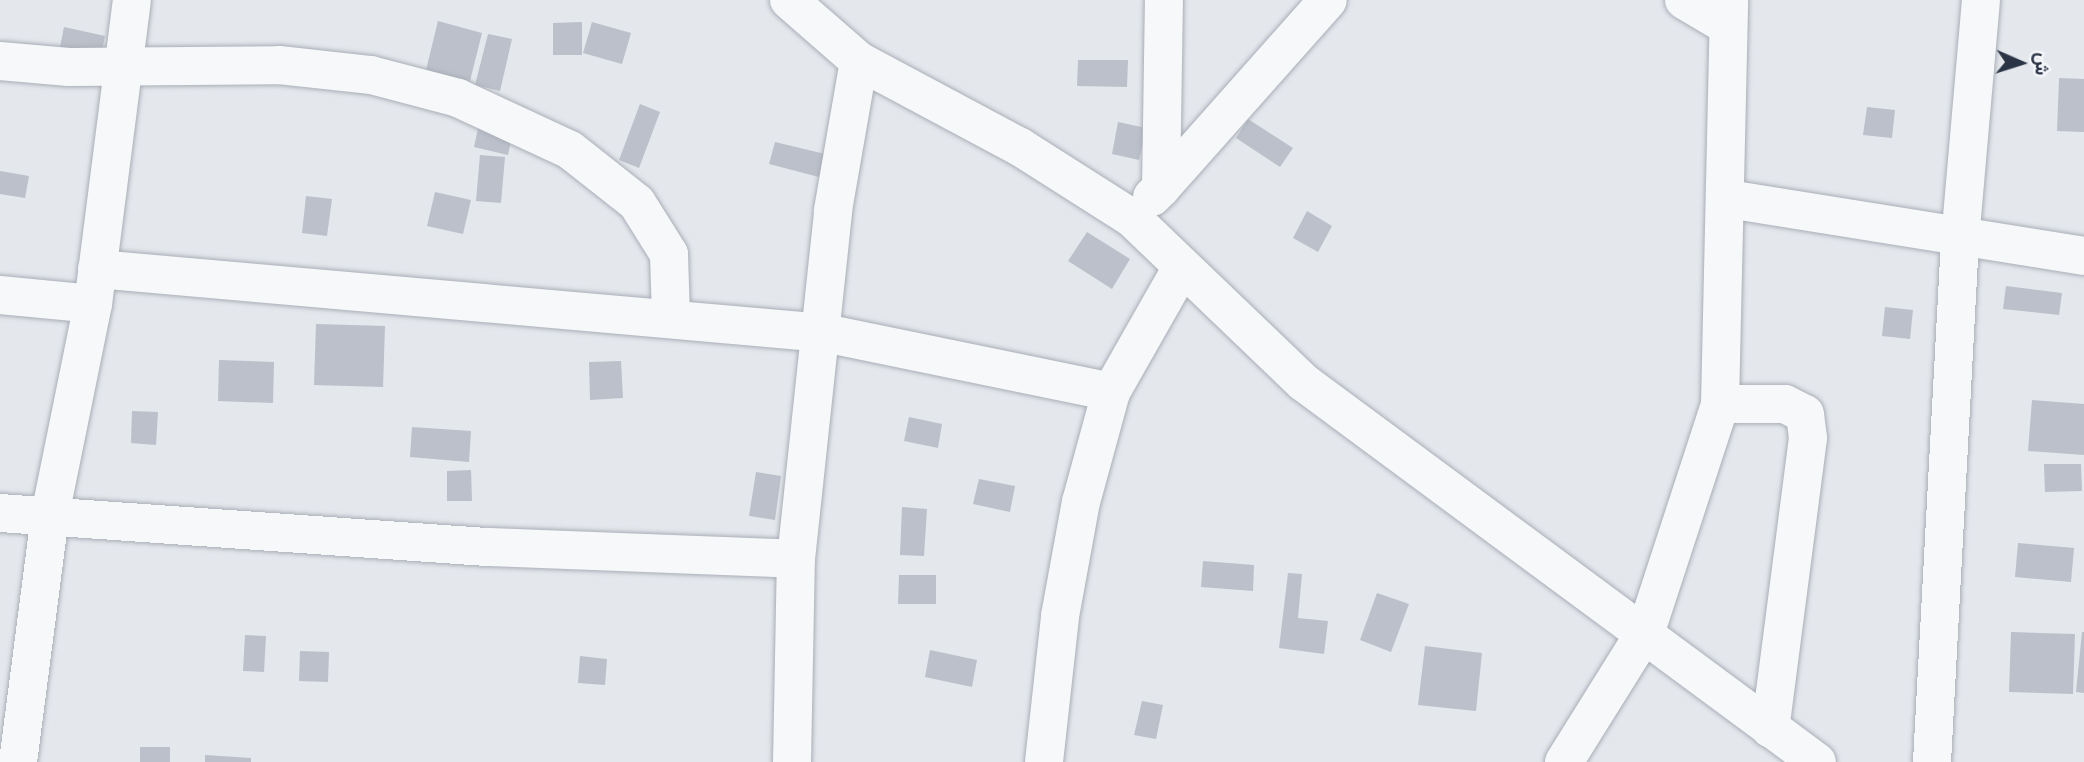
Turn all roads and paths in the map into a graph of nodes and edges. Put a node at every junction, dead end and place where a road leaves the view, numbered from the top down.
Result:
1 (132, 0) edge
2 (789, 0) edge
3 (1164, 0) edge
4 (1328, 0) edge
5 (1684, 0) edge
6 (1981, 0) edge
7 (1728, 13) edge
8 (0, 61) edge
9 (859, 61) junction
10 (126, 63) junction
11 (1161, 188) junction
12 (1728, 199) junction
13 (1132, 218) junction
14 (1959, 240) junction
15 (2084, 256) edge
16 (1181, 269) junction
17 (95, 287) junction
18 (0, 295) edge
19 (671, 317) junction
20 (824, 332) junction
21 (1111, 392) junction
22 (1720, 404) junction
23 (0, 513) edge
24 (50, 514) junction
25 (796, 559) junction
26 (1646, 631) junction
27 (1770, 729) junction
28 (18, 762) edge
29 (792, 762) edge
30 (1044, 762) edge
31 (1564, 762) edge
32 (1817, 762) edge
33 (1932, 762) edge

1 - 10 street
2 - 9 street
3 - 11 street
4 - 11 street
5 - 7 street
6 - 14 street
7 - 12 street
8 - 10 street
9 - 13 street
9 - 20 street
10 - 17 street
10 - 19 street
11 - 13 street
12 - 14 street
12 - 22 street
13 - 16 street
14 - 15 street
14 - 33 street
16 - 21 street
16 - 26 street
17 - 18 street
17 - 19 street
17 - 24 street
19 - 20 street
20 - 21 street
20 - 25 street
21 - 30 street
22 - 26 street
22 - 27 street
23 - 24 street
24 - 25 street
24 - 28 street
25 - 29 street
26 - 27 street
26 - 31 street
27 - 32 street

